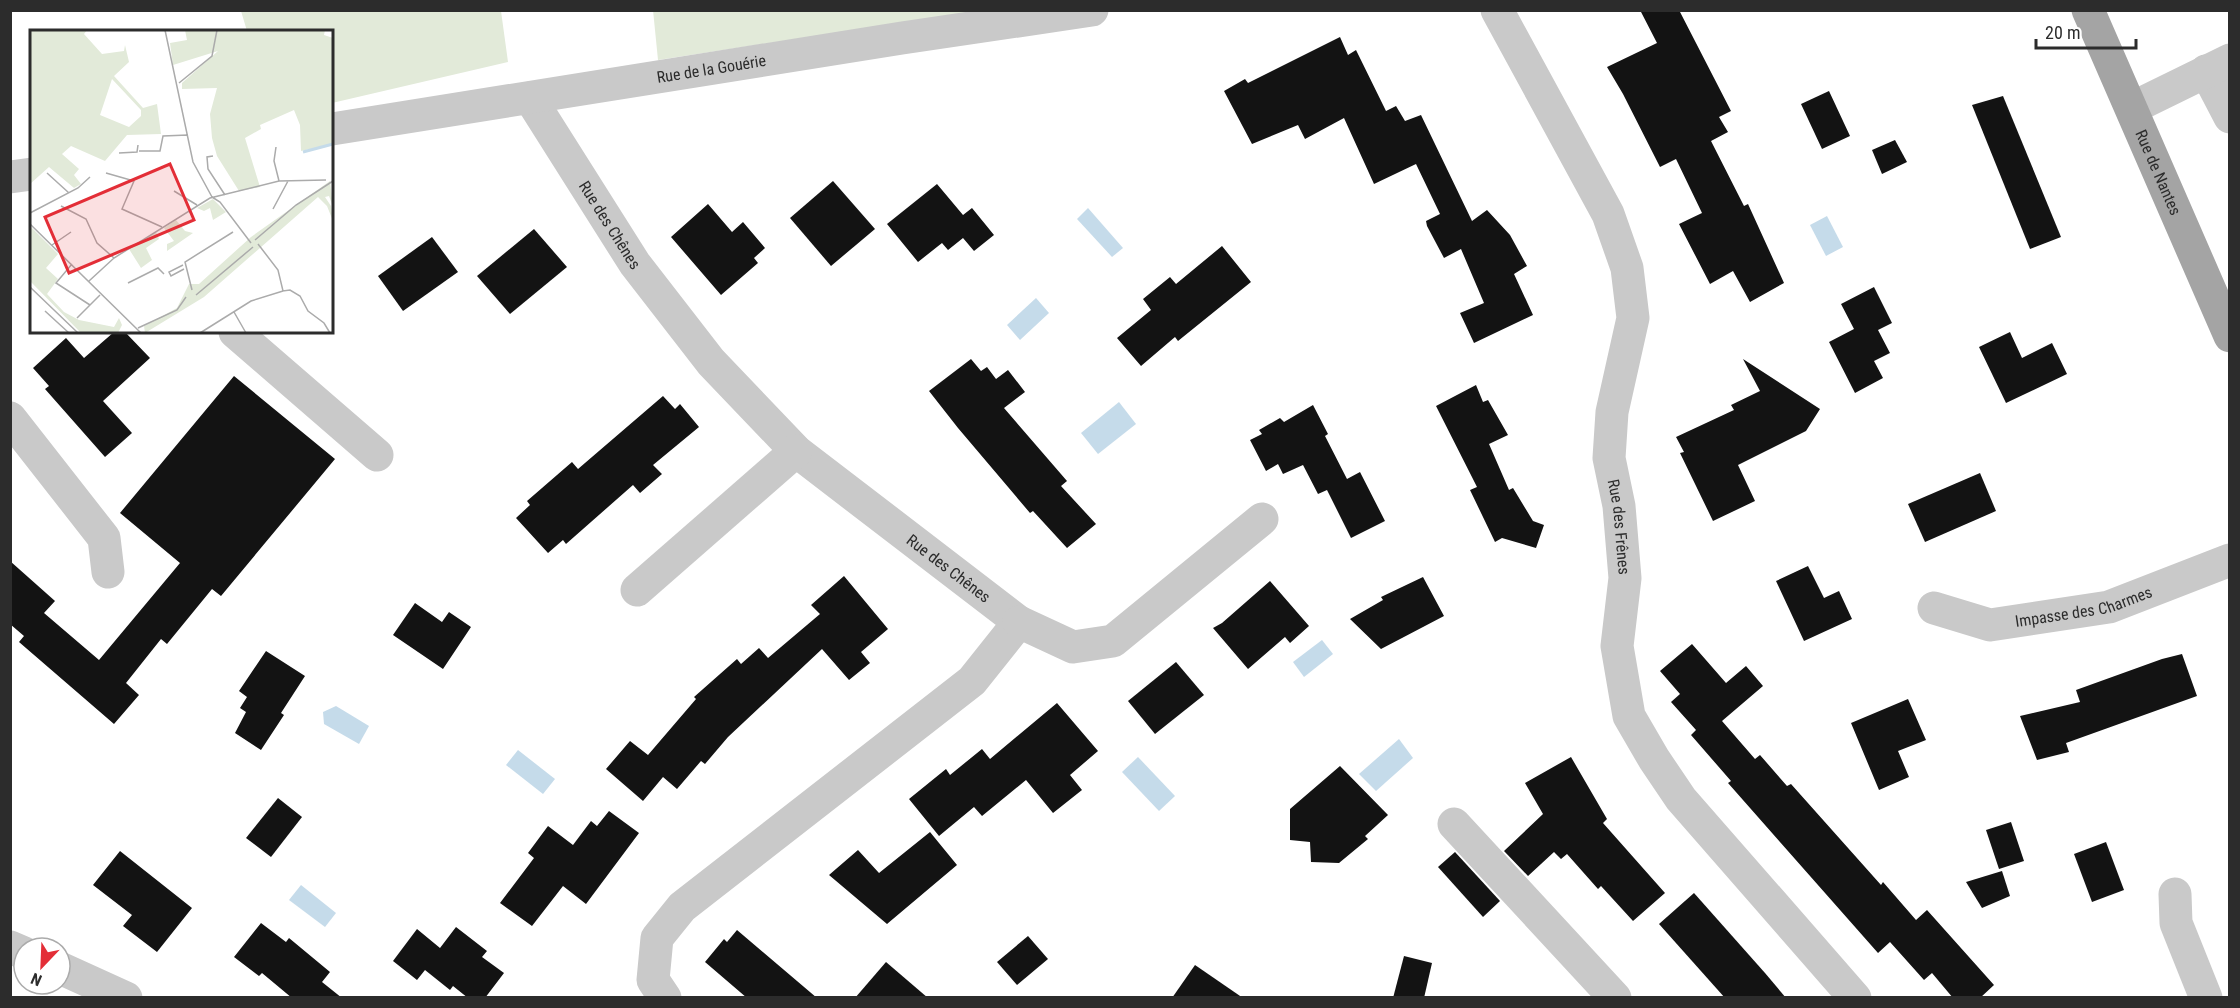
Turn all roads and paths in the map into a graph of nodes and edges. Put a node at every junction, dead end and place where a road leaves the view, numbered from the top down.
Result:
1 (1092, 10) edge
2 (1497, 10) edge
3 (2088, 10) edge
4 (2218, 65) edge
5 (530, 98) junction
6 (2132, 108) junction
7 (2229, 117) edge
8 (333, 129) edge
9 (30, 174) edge
10 (10, 177) edge
11 (236, 333) edge
12 (2229, 336) edge
13 (10, 418) edge
14 (796, 451) junction
15 (377, 455) dead end
16 (1262, 519) dead end
17 (2229, 560) edge
18 (108, 572) dead end
19 (637, 590) dead end
20 (1934, 608) dead end
21 (1019, 622) junction
22 (1454, 824) dead end
23 (2175, 894) dead end
24 (72, 973) edge
25 (126, 998) edge
26 (665, 998) edge
27 (1615, 998) edge
28 (1855, 998) edge
29 (2206, 998) edge

1 - 5 street, Rue de la Gouérie
2 - 28 street, Rue des Frênes
3 - 6 main road, Rue de Nantes
4 - 6 street
4 - 7 street
5 - 8 street, Rue de la Gouérie
5 - 14 street, Rue des Chênes
6 - 12 main road, Rue de Nantes
9 - 10 street
11 - 15 street
13 - 18 street
14 - 19 street
14 - 21 street, Rue des Chênes
16 - 21 street, Rue des Chênes
17 - 20 street, Impasse des Charmes
21 - 26 street
22 - 27 street
23 - 29 street
24 - 25 street

